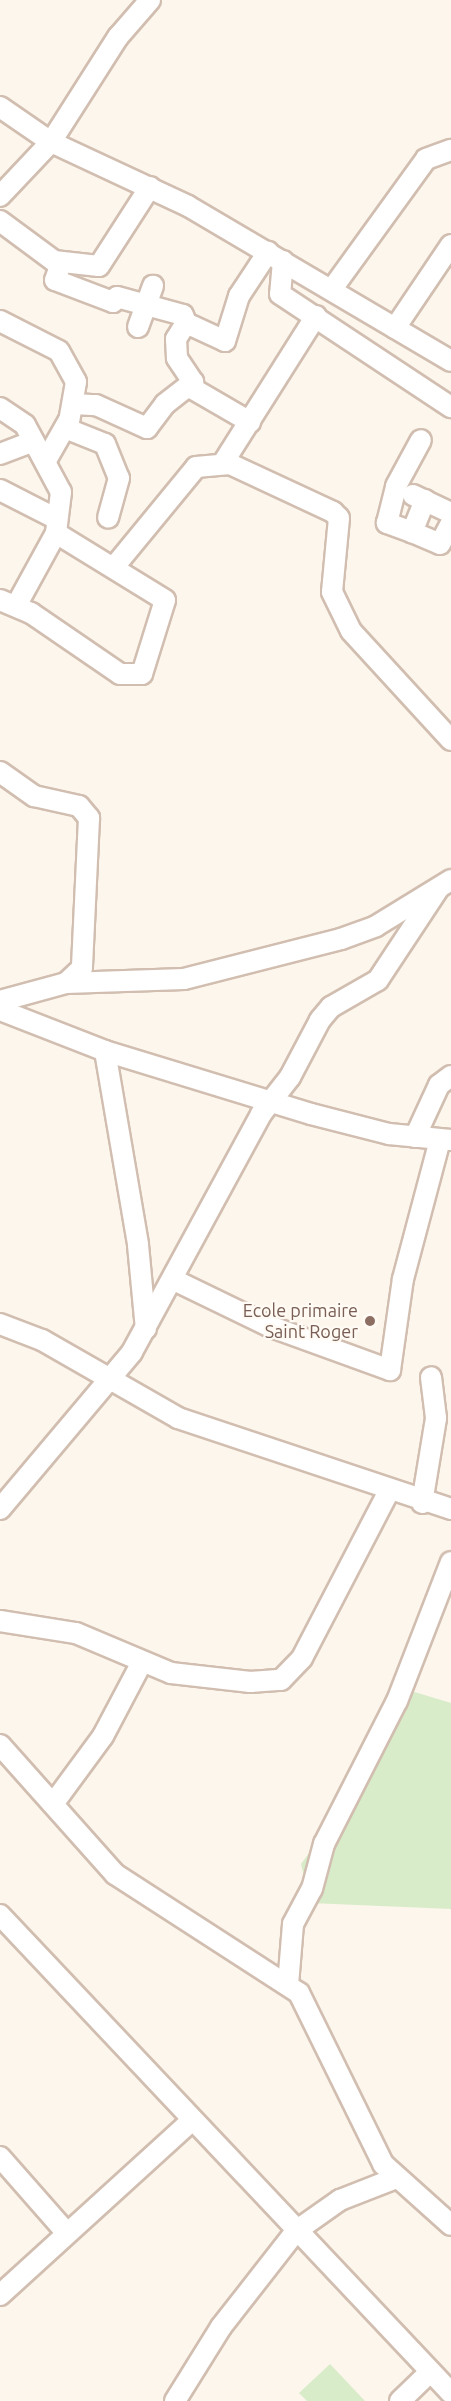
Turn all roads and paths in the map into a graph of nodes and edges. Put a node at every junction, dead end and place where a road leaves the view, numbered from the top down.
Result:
1 (150, 0) edge
2 (0, 107) edge
3 (51, 142) junction
4 (451, 150) edge
5 (150, 187) junction
6 (0, 196) edge
7 (0, 222) edge
8 (451, 245) edge
9 (276, 257) junction
10 (61, 263) junction
11 (153, 285) dead end
12 (332, 289) junction
13 (144, 306) junction
14 (316, 316) junction
15 (0, 321) edge
16 (186, 323) junction
17 (138, 327) dead end
18 (395, 328) junction
19 (451, 361) edge
20 (188, 386) junction
21 (74, 404) junction
22 (451, 407) edge
23 (0, 408) edge
24 (250, 422) junction
25 (65, 428) junction
26 (421, 440) dead end
27 (34, 441) junction
28 (0, 454) edge
29 (45, 462) junction
30 (223, 463) junction
31 (392, 484) junction
32 (0, 490) edge
33 (425, 500) junction
34 (451, 513) edge
35 (108, 518) dead end
36 (451, 523) edge
37 (57, 526) junction
38 (412, 532) junction
39 (114, 567) junction
40 (8, 603) edge
41 (451, 740) edge
42 (0, 772) edge
43 (445, 885) edge
44 (66, 983) junction
45 (0, 1000) edge
46 (0, 1010) edge
47 (105, 1051) junction
48 (451, 1076) edge
49 (271, 1101) junction
50 (415, 1137) junction
51 (445, 1140) edge
52 (174, 1280) junction
53 (0, 1324) edge
54 (146, 1329) junction
55 (112, 1377) junction
56 (431, 1377) dead end
57 (389, 1491) junction
58 (422, 1503) junction
59 (0, 1509) edge
60 (451, 1509) edge
61 (451, 1562) edge
62 (0, 1621) edge
63 (141, 1664) junction
64 (0, 1745) edge
65 (53, 1804) junction
66 (0, 1915) edge
67 (288, 1984) junction
68 (192, 2120) junction
69 (0, 2157) edge
70 (396, 2178) junction
71 (451, 2226) edge
72 (65, 2231) junction
73 (296, 2231) junction
74 (0, 2295) edge
75 (429, 2373) junction
76 (451, 2393) edge
77 (175, 2401) edge
78 (400, 2401) edge

1 - 3 street
2 - 3 street
3 - 5 street
3 - 6 street
4 - 12 street
5 - 9 street
5 - 10 street
7 - 10 street
8 - 18 street
9 - 12 street
9 - 14 street
9 - 16 street
10 - 13 street
11 - 13 street
12 - 18 street
13 - 16 street
13 - 17 street
14 - 22 street
14 - 24 street
15 - 21 street
16 - 20 street
18 - 19 street
20 - 21 street
20 - 24 street
21 - 25 street
23 - 27 street
24 - 30 street
25 - 29 street
25 - 35 street
26 - 31 street
27 - 28 street
27 - 29 street
29 - 37 street
30 - 39 street
30 - 41 street
31 - 33 street
31 - 38 street
32 - 37 street
33 - 34 street
33 - 38 street
36 - 38 street
37 - 39 street
37 - 40 street
39 - 40 street
42 - 44 street
43 - 44 street
43 - 49 street
44 - 45 street
46 - 47 street
47 - 49 street
47 - 54 street
48 - 50 street
49 - 50 street
49 - 52 street
50 - 51 street
51 - 52 street
52 - 54 street
53 - 55 street
54 - 55 street
55 - 57 street
55 - 59 street
56 - 58 street
57 - 58 street
57 - 63 street
58 - 60 street
61 - 67 street
62 - 63 street
63 - 65 street
64 - 65 street
65 - 67 street
66 - 68 street
67 - 70 street
68 - 72 street
68 - 73 street
69 - 72 street
70 - 71 street
70 - 73 street
72 - 74 street
73 - 75 street
73 - 77 street
75 - 76 street
75 - 78 street

